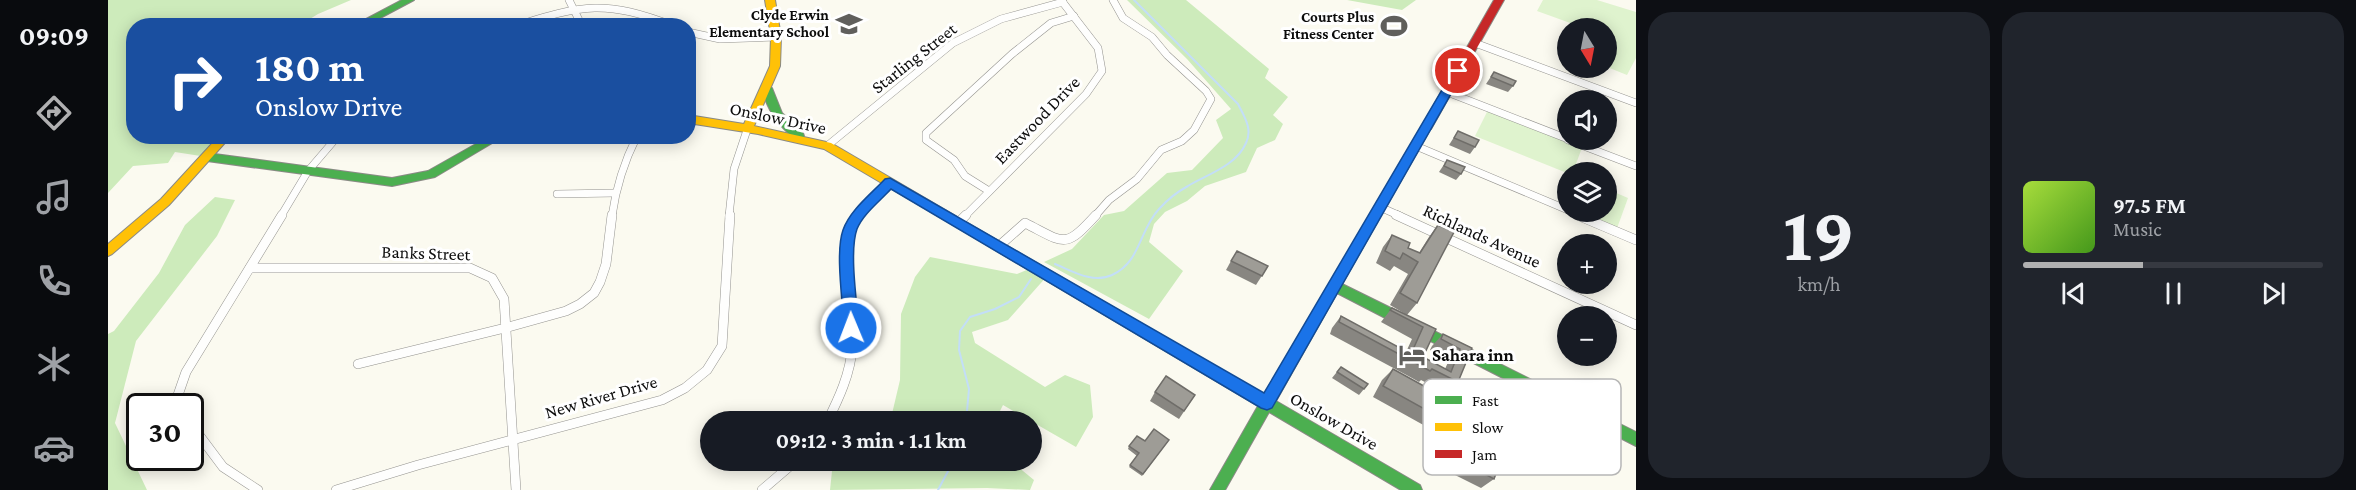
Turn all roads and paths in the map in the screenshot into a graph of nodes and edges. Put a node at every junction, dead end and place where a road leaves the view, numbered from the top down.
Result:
1 (409, 0) edge
2 (569, 0) edge
3 (770, 0) edge
4 (1113, 0) edge
5 (1499, 0) edge
6 (1062, 1) edge
7 (575, 8) junction
8 (1074, 16) junction
9 (373, 18) edge
10 (542, 18) edge
11 (579, 18) edge
12 (656, 18) edge
13 (696, 34) edge
14 (776, 37) junction
15 (1475, 43) junction
16 (766, 86) junction
17 (1447, 92) junction
18 (1636, 103) edge
19 (696, 120) edge
20 (748, 127) junction
21 (1557, 135) edge
22 (802, 138) junction
23 (219, 144) edge
24 (331, 144) edge
25 (485, 144) edge
26 (633, 144) edge
27 (827, 146) junction
28 (1416, 146) junction
29 (1596, 150) edge
30 (207, 158) junction
31 (1636, 166) edge
32 (308, 171) junction
33 (890, 182) junction
34 (990, 191) junction
35 (615, 193) junction
36 (556, 194) dead end
37 (1557, 206) edge
38 (1380, 207) junction
39 (1594, 222) edge
40 (958, 223) junction
41 (1636, 240) edge
42 (999, 246) junction
43 (108, 250) edge
44 (250, 268) junction
45 (1334, 286) junction
46 (1636, 325) edge
47 (505, 328) junction
48 (358, 364) dead end
49 (1518, 379) edge
50 (179, 393) edge
51 (1267, 403) junction
52 (832, 411) edge
53 (1621, 431) edge
54 (1636, 439) edge
55 (513, 441) junction
56 (204, 442) edge
57 (784, 471) edge
58 (258, 490) edge
59 (336, 490) edge
60 (516, 490) edge
61 (762, 490) edge
62 (1217, 490) edge
63 (1415, 490) edge

1 - 9 main road
2 - 7 street
3 - 14 main road, New River Drive
4 - 42 street
5 - 15 main road
6 - 8 street, Eastwood Drive
6 - 27 street, Starling Street
7 - 10 street
7 - 11 street
7 - 12 street
8 - 34 street, Eastwood Drive
8 - 34 street
13 - 14 street
14 - 16 main road, New River Drive
15 - 17 main road
15 - 18 street
16 - 20 main road, New River Drive
16 - 22 main road
17 - 21 street
17 - 28 main road
19 - 20 main road, Onslow Drive
20 - 22 main road, Onslow Drive
20 - 55 street, New River Drive
22 - 27 main road, Onslow Drive
23 - 30 main road
24 - 32 street
25 - 32 main road
26 - 35 street
27 - 33 main road, Onslow Drive
28 - 37 street
28 - 38 main road
29 - 31 street
30 - 32 main road
30 - 43 main road
32 - 44 street
33 - 40 main road, Onslow Drive
33 - 52 street
34 - 40 street, Eastwood Drive
35 - 36 street
35 - 47 street
38 - 45 main road
38 - 46 street, Richlands Avenue
39 - 41 street
40 - 42 main road, Onslow Drive
42 - 51 main road, Onslow Drive
44 - 47 street, Banks Street
44 - 50 street
45 - 49 main road
45 - 51 main road
47 - 48 street
47 - 55 street, Banks Street
51 - 62 main road
51 - 63 main road, Onslow Drive
53 - 54 main road
55 - 59 street, New River Drive
55 - 60 street, Banks Street
56 - 58 street
57 - 61 street

